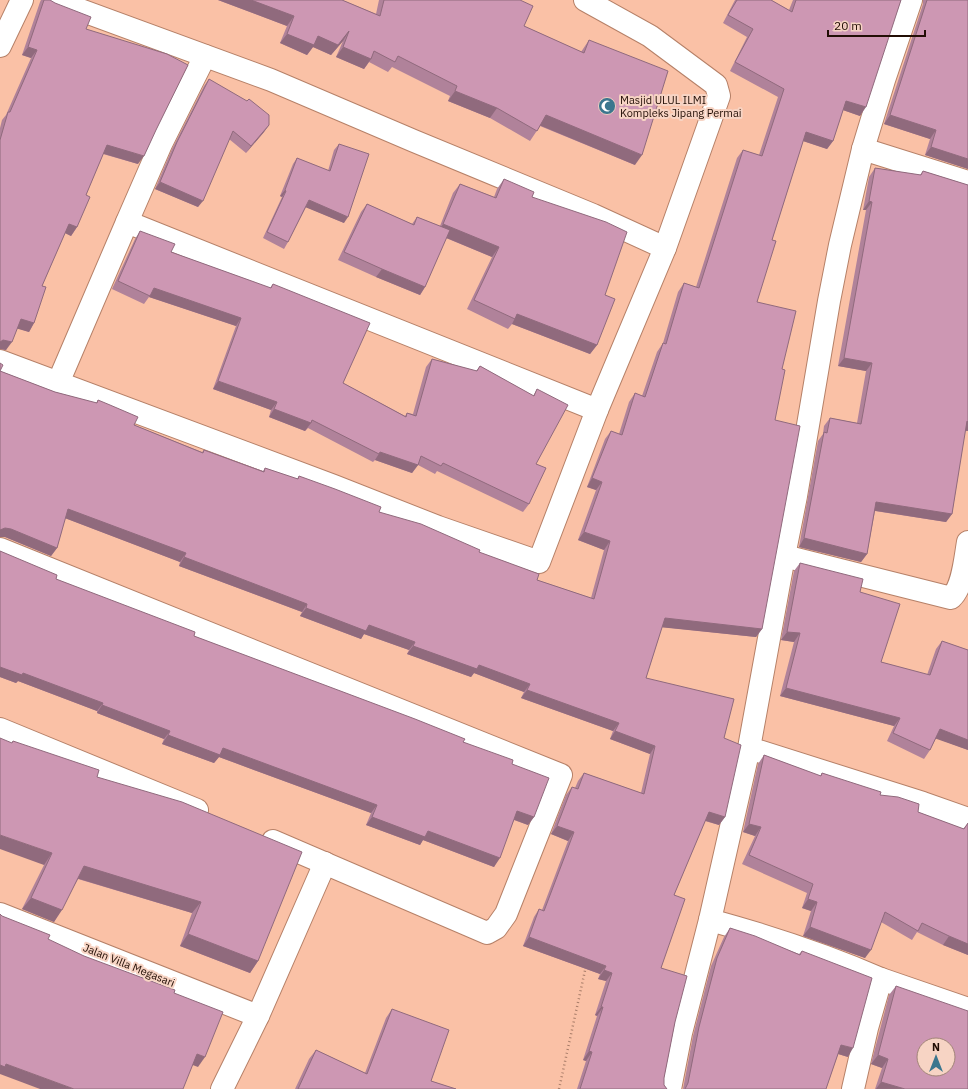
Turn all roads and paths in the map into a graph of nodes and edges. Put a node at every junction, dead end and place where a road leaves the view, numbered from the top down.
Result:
1 (22, 0) edge
2 (53, 0) edge
3 (585, 0) edge
4 (912, 0) edge
5 (0, 46) edge
6 (205, 56) junction
7 (863, 149) junction
8 (968, 182) edge
9 (127, 222) junction
10 (665, 248) junction
11 (0, 361) edge
12 (58, 383) junction
13 (597, 410) junction
14 (968, 542) edge
15 (0, 549) edge
16 (784, 556) junction
17 (0, 729) edge
18 (749, 748) junction
19 (214, 817) edge
20 (968, 819) edge
21 (258, 835) edge
22 (325, 863) junction
23 (0, 914) edge
24 (710, 920) junction
25 (586, 964) edge
26 (881, 979) junction
27 (968, 1009) edge
28 (258, 1016) junction
29 (222, 1089) edge
30 (560, 1089) edge
31 (670, 1089) edge
32 (853, 1089) edge

1 - 5 street
2 - 6 street
3 - 10 street
4 - 7 street
6 - 9 street
6 - 10 street
7 - 8 street
7 - 16 street
9 - 12 street
9 - 13 street
10 - 13 street
11 - 12 street
12 - 13 street
14 - 16 street
15 - 22 street
16 - 18 street
17 - 19 street
18 - 20 street
18 - 24 street
21 - 22 street
22 - 28 street
23 - 28 street, Jalan Villa Megasari
24 - 26 street
24 - 31 street
25 - 30 path
26 - 27 street
26 - 32 street
28 - 29 street

